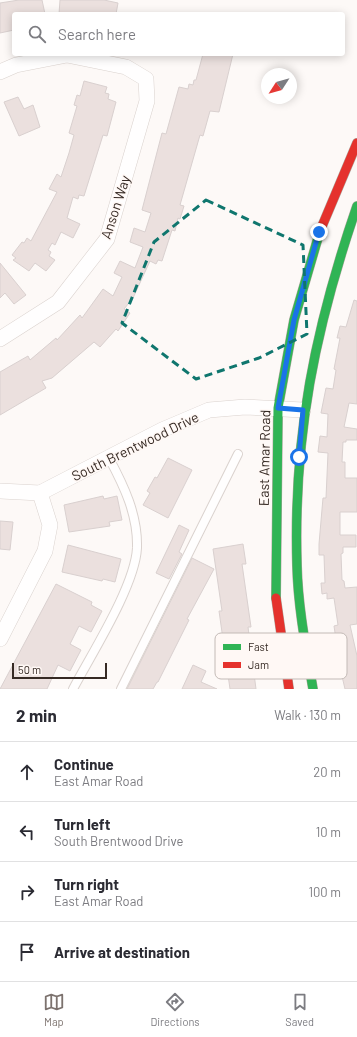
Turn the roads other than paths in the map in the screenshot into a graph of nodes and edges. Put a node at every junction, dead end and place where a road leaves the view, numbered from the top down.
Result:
1 (61, 56) edge
2 (72, 56) edge
3 (0, 72) edge
4 (357, 143) edge
5 (357, 206) edge
6 (0, 339) edge
7 (278, 408) junction
8 (303, 410) junction
9 (238, 454) dead end
10 (109, 458) junction
11 (0, 491) edge
12 (40, 493) junction
13 (281, 633) edge
14 (305, 633) edge
15 (0, 639) edge
16 (288, 679) edge
17 (312, 679) edge
18 (73, 689) edge
19 (121, 689) edge
20 (289, 689) edge
21 (313, 689) edge

1 - 3 street, Anson Way
2 - 6 street, Anson Way
4 - 7 main road, East Amar Road
5 - 8 main road
7 - 8 street, South Brentwood Drive
7 - 10 street, South Brentwood Drive
7 - 13 main road, East Amar Road
8 - 14 main road
9 - 19 lane
10 - 12 street, South Brentwood Drive
10 - 18 lane
11 - 12 street
12 - 15 street
16 - 20 main road, East Amar Road
17 - 21 main road

